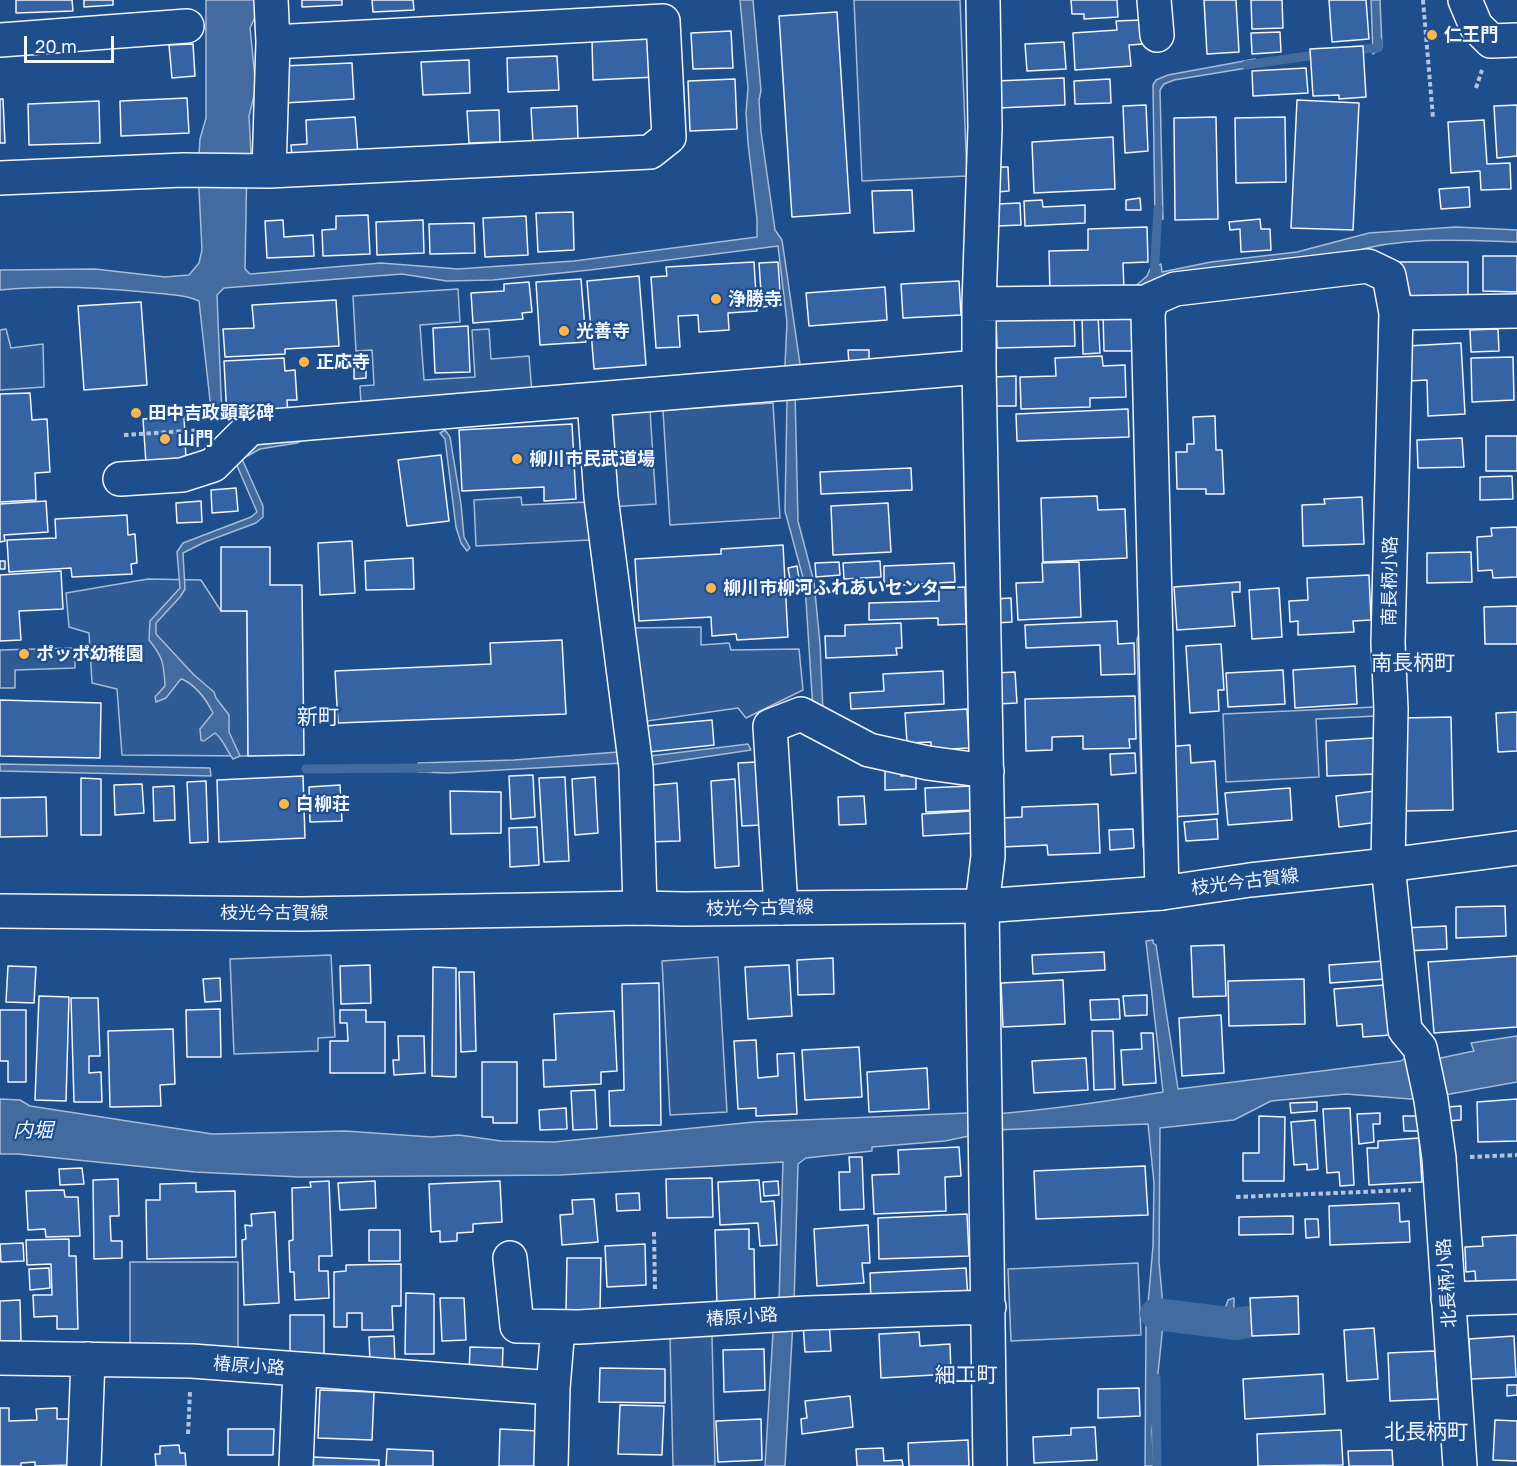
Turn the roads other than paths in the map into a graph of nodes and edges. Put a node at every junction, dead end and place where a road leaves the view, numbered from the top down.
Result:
1 (271, 0) edge
2 (983, 0) edge
3 (1154, 0) edge
4 (1466, 0) edge
5 (187, 26) dead end
6 (1157, 35) dead end
7 (0, 40) edge
8 (1517, 40) edge
9 (273, 42) junction
10 (260, 171) junction
11 (0, 178) edge
12 (1142, 301) junction
13 (980, 304) junction
14 (1517, 311) edge
15 (1396, 312) junction
16 (979, 367) junction
17 (594, 400) junction
18 (120, 479) dead end
19 (987, 771) junction
20 (1517, 848) edge
21 (1388, 865) junction
22 (1162, 893) junction
23 (982, 906) junction
24 (640, 908) junction
25 (781, 908) junction
26 (0, 911) edge
27 (1420, 1048) joint
28 (510, 1258) dead end
29 (1517, 1297) edge
30 (1448, 1299) junction
31 (989, 1306) junction
32 (558, 1327) junction
33 (0, 1358) edge
34 (88, 1359) junction
35 (300, 1370) junction
36 (553, 1388) junction
37 (84, 1466) edge
38 (296, 1466) edge
39 (551, 1466) edge
40 (990, 1466) edge
41 (1460, 1466) edge

1 - 9 street
2 - 13 street
3 - 6 street
4 - 8 street
5 - 7 street
9 - 10 street
9 - 10 street
10 - 11 street
12 - 13 street
12 - 15 street, 南長柄小路
12 - 22 street
13 - 16 street
14 - 15 street
15 - 21 street, 南長柄小路
16 - 17 street
16 - 19 street
17 - 18 street
17 - 24 street
19 - 23 street
19 - 25 street
20 - 21 street, 枝光今古賀線
21 - 22 street, 枝光今古賀線
21 - 27 street, 南長柄小路
22 - 23 street, 枝光今古賀線
23 - 25 street, 枝光今古賀線
23 - 31 street
24 - 25 street, 枝光今古賀線
24 - 26 street, 枝光今古賀線
27 - 30 street, 北長柄小路
28 - 32 street, 椿原小路
29 - 30 street
30 - 41 street, 北長柄小路
31 - 32 street, 椿原小路
31 - 40 street
32 - 36 street
33 - 34 street, 椿原小路
34 - 35 street, 椿原小路
34 - 37 street
35 - 36 street, 椿原小路
35 - 38 street
36 - 39 street

